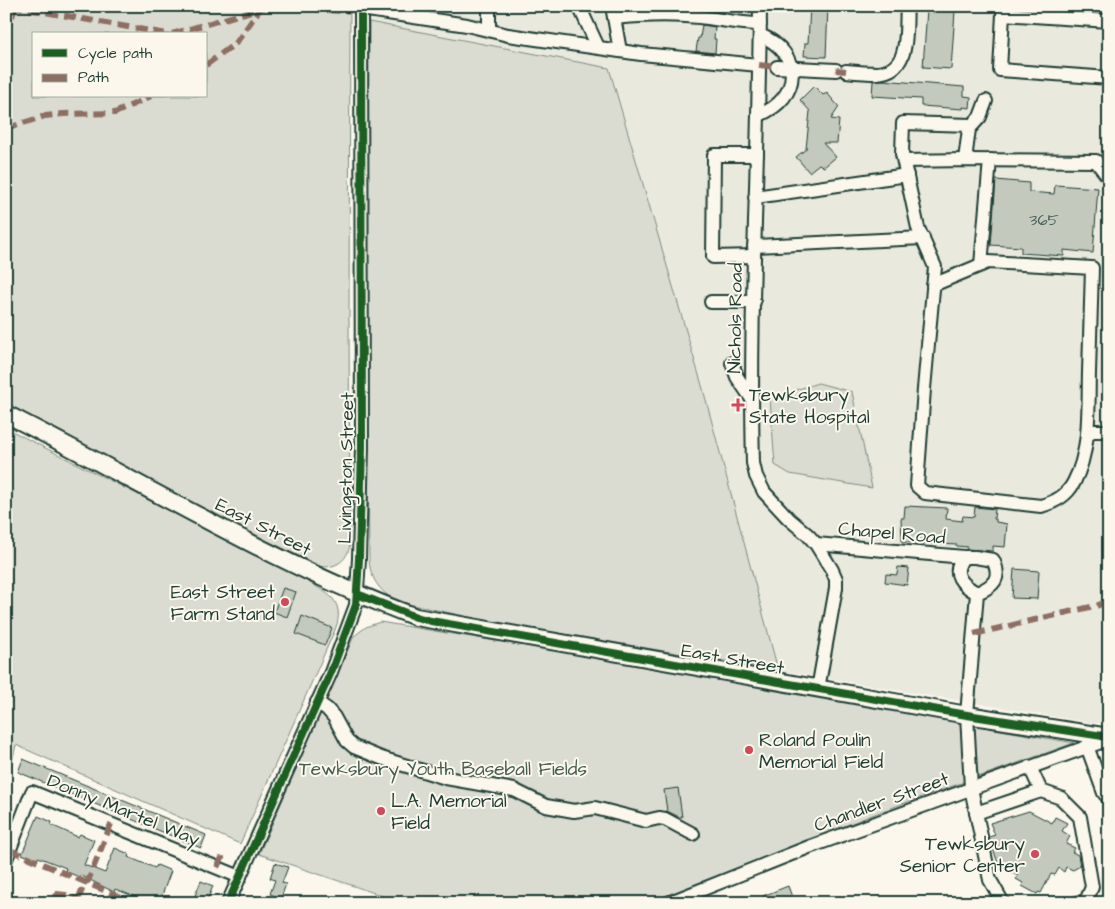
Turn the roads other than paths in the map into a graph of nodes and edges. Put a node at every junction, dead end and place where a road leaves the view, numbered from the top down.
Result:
1 (490, 6) edge
2 (579, 6) edge
3 (760, 6) edge
4 (907, 6) edge
5 (361, 7) edge
6 (667, 10) edge
7 (613, 12) edge
8 (1109, 21) edge
9 (489, 30) junction
10 (760, 30) junction
11 (598, 47) junction
12 (620, 51) junction
13 (759, 65) junction
14 (777, 66) dead end
15 (792, 68) junction
16 (1109, 78) edge
17 (986, 100) dead end
18 (758, 115) junction
19 (972, 125) junction
20 (757, 155) junction
21 (965, 160) junction
22 (990, 160) junction
23 (904, 161) junction
24 (908, 175) junction
25 (1109, 178) edge
26 (755, 197) junction
27 (923, 238) junction
28 (754, 251) junction
29 (981, 265) junction
30 (933, 285) junction
31 (711, 302) dead end
32 (754, 302) junction
33 (732, 363) dead end
34 (752, 399) junction
35 (6, 414) edge
36 (1109, 431) edge
37 (1088, 436) junction
38 (816, 544) junction
39 (964, 558) junction
40 (977, 592) junction
41 (357, 594) junction
42 (818, 689) junction
43 (317, 702) junction
44 (967, 715) junction
45 (1109, 738) edge
46 (1087, 746) junction
47 (1030, 767) junction
48 (971, 788) junction
49 (1041, 791) junction
50 (1109, 799) edge
51 (976, 813) junction
52 (694, 834) dead end
53 (6, 859) edge
54 (240, 877) junction
55 (1082, 902) edge
56 (228, 903) edge
57 (668, 903) edge
58 (1003, 903) edge

1 - 9 street
2 - 11 street
3 - 10 street, Nichols Road
4 - 15 street
5 - 9 street
5 - 41 street, Livingston Street
6 - 7 street
6 - 10 street
7 - 12 street
8 - 16 street
9 - 11 street
10 - 13 street, Nichols Road
10 - 15 street
11 - 12 street
12 - 13 street
13 - 18 street, Nichols Road
14 - 15 street
15 - 18 street
17 - 19 street
18 - 20 street, Nichols Road
19 - 21 street
19 - 23 street
20 - 26 street, Nichols Road
20 - 28 street
21 - 22 street
21 - 23 street
22 - 25 street
22 - 29 street
23 - 24 street
24 - 26 street
24 - 27 street
26 - 28 street, Nichols Road
27 - 28 street
27 - 30 street
28 - 32 street, Nichols Road
29 - 30 street
29 - 37 street
30 - 37 street
31 - 32 street
32 - 34 street, Nichols Road
33 - 34 street
34 - 38 street, Nichols Road
35 - 41 main road, East Street
36 - 37 street
38 - 39 street, Chapel Road
38 - 42 street, Nichols Road
39 - 40 street, Chapel Road
39 - 40 street, Chapel Road
40 - 44 street
41 - 42 main road, East Street
41 - 43 street, Livingston Street
42 - 44 main road, East Street
43 - 52 street
43 - 54 street, Livingston Street
44 - 45 main road, East Street
44 - 48 street
45 - 46 street, Chandler Street
46 - 47 street, Chandler Street
46 - 50 street
47 - 48 street, Chandler Street
47 - 49 street
48 - 51 street
48 - 57 street, Chandler Street
49 - 51 street
49 - 55 street
51 - 58 street
53 - 54 street, Donny Martel Way
54 - 56 street, Livingston Street

